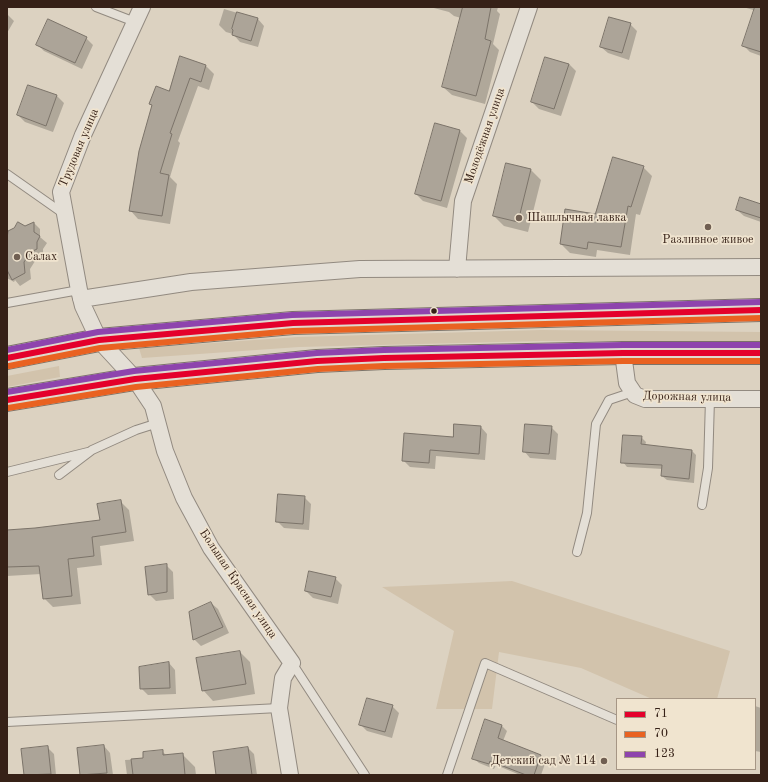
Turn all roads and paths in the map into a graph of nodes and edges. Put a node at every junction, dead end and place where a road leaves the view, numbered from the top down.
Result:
1 (96, 7) edge
2 (142, 7) edge
3 (529, 7) edge
4 (134, 22) junction
5 (7, 174) edge
6 (65, 215) junction
7 (761, 267) edge
8 (457, 269) junction
9 (80, 294) junction
10 (7, 303) edge
11 (760, 309) edge
12 (99, 340) junction
13 (623, 353) junction
14 (761, 353) edge
15 (7, 358) edge
16 (135, 379) junction
17 (633, 392) junction
18 (710, 399) junction
19 (761, 399) edge
20 (7, 400) edge
21 (158, 424) junction
22 (92, 450) junction
23 (7, 472) edge
24 (59, 475) dead end
25 (702, 505) dead end
26 (577, 552) dead end
27 (292, 663) junction
28 (278, 708) junction
29 (616, 720) edge
30 (7, 722) edge
31 (290, 775) edge
32 (365, 775) edge
33 (447, 775) edge

1 - 4 lane
2 - 4 street, Трудовая улица
3 - 8 street, Молодёжная улица
4 - 6 street, Трудовая улица
5 - 6 lane
6 - 9 street, Трудовая улица
7 - 8 street
8 - 9 street
9 - 10 lane
9 - 12 street, Трудовая улица
11 - 12 main road
12 - 15 main road
12 - 16 street, Большая Красная улица
13 - 14 main road
13 - 16 main road
13 - 17 street, Дорожная улица
16 - 20 main road
16 - 21 street, Большая Красная улица
17 - 18 street, Дорожная улица
17 - 26 lane
18 - 19 street, Дорожная улица
18 - 25 lane
21 - 22 lane
21 - 27 street, Большая Красная улица
22 - 23 lane
22 - 24 lane
27 - 28 street
27 - 32 lane
28 - 30 lane
28 - 31 street
29 - 33 lane

